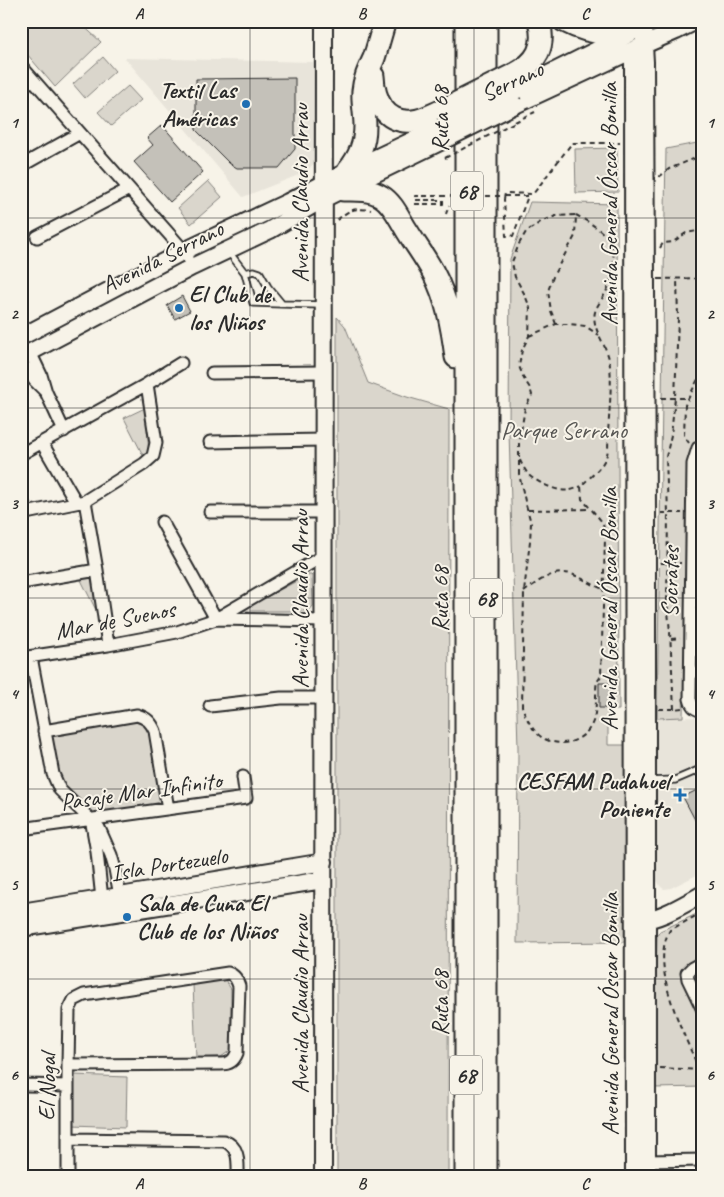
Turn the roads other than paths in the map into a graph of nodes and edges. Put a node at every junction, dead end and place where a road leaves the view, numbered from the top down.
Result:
1 (324, 21) edge
2 (385, 21) edge
3 (466, 21) edge
4 (486, 21) edge
5 (539, 21) edge
6 (564, 21) edge
7 (696, 21) edge
8 (646, 28) edge
9 (374, 56) junction
10 (21, 66) edge
11 (33, 80) junction
12 (21, 86) edge
13 (516, 90) junction
14 (442, 126) junction
15 (80, 133) junction
16 (21, 166) edge
17 (334, 186) junction
18 (129, 189) junction
19 (38, 237) dead end
20 (227, 250) junction
21 (184, 251) junction
22 (192, 267) junction
23 (245, 273) junction
24 (282, 304) junction
25 (323, 305) junction
26 (21, 337) edge
27 (24, 357) edge
28 (181, 363) dead end
29 (323, 372) junction
30 (212, 373) dead end
31 (147, 384) junction
32 (64, 431) junction
33 (324, 440) junction
34 (210, 442) dead end
35 (42, 443) junction
36 (700, 447) edge
37 (21, 454) edge
38 (466, 499) junction
39 (80, 501) junction
40 (695, 511) edge
41 (210, 512) dead end
42 (324, 512) junction
43 (21, 514) edge
44 (162, 522) dead end
45 (324, 556) junction
46 (695, 569) edge
47 (97, 570) junction
48 (21, 583) edge
49 (216, 618) junction
50 (324, 621) junction
51 (108, 645) junction
52 (26, 657) edge
53 (324, 698) junction
54 (210, 706) dead end
55 (698, 708) edge
56 (44, 731) junction
57 (703, 768) edge
58 (243, 777) dead end
59 (647, 781) junction
60 (168, 809) junction
61 (91, 820) junction
62 (21, 829) edge
63 (324, 862) junction
64 (324, 880) junction
65 (703, 894) edge
66 (120, 896) junction
67 (102, 899) junction
68 (21, 912) edge
69 (640, 921) junction
70 (21, 928) edge
71 (697, 965) edge
72 (703, 1010) edge
73 (68, 1064) junction
74 (23, 1085) edge
75 (68, 1086) junction
76 (68, 1139) junction
77 (703, 1160) edge
78 (647, 1168) edge
79 (68, 1176) edge
80 (238, 1176) edge
81 (324, 1176) edge
82 (466, 1176) edge
83 (486, 1176) edge
84 (634, 1176) edge

1 - 17 street, Avenida Claudio Arrau
2 - 9 highway
3 - 38 highway, Ruta 68 / 68
4 - 83 highway, Ruta 68 / 68
5 - 13 highway
6 - 8 highway
7 - 8 street, Serrano
8 - 13 street, Serrano
8 - 59 street, Avenida General Óscar Bonilla
8 - 69 street, Avenida General Óscar Bonilla
9 - 14 highway
9 - 17 highway
10 - 11 street
11 - 12 street
11 - 15 street
13 - 14 highway, bridge
13 - 14 street, Serrano, bridge
14 - 17 street, Serrano
15 - 16 street
15 - 18 street
17 - 20 street, Avenida Serrano
17 - 21 street, Avenida Serrano
17 - 25 street, Avenida Claudio Arrau
17 - 38 highway
18 - 19 street
18 - 21 street
20 - 22 street, Avenida Serrano
20 - 23 lane
21 - 22 street
21 - 26 street, Avenida Serrano
22 - 27 street, Avenida Serrano
23 - 24 lane
23 - 24 lane
24 - 25 lane
25 - 29 street, Avenida Claudio Arrau
27 - 32 street
28 - 31 street
29 - 30 street
29 - 33 street, Avenida Claudio Arrau
31 - 32 street
31 - 39 street
32 - 35 street
33 - 34 street
33 - 42 street, Avenida Claudio Arrau
35 - 37 street
35 - 39 street
36 - 40 street, Socrates
38 - 82 highway, Ruta 68 / 68
39 - 43 street
39 - 47 street
40 - 46 street, Socrates
41 - 42 street
42 - 45 street, Avenida Claudio Arrau
44 - 49 street
45 - 49 street, Mar de Suenos
45 - 50 street, Avenida Claudio Arrau
46 - 55 street, Socrates
47 - 48 street
47 - 51 street
49 - 50 street, Mar de Suenos
49 - 51 street, Mar de Suenos
50 - 53 street, Avenida Claudio Arrau
51 - 52 street, Mar de Suenos
52 - 56 street
53 - 54 street
53 - 63 street, Avenida Claudio Arrau
56 - 60 street
56 - 61 street
57 - 59 lane
58 - 60 street, Pasaje Mar Infinito
59 - 69 street, Avenida General Óscar Bonilla
60 - 61 street, Pasaje Mar Infinito
61 - 62 street, Pasaje Mar Infinito
61 - 66 street
61 - 67 street
63 - 64 street, Avenida Claudio Arrau
63 - 66 street, Isla Portezuelo
64 - 70 street, Isla Portezuelo
64 - 81 street, Avenida Claudio Arrau
65 - 69 street
66 - 67 street, Isla Portezuelo
67 - 68 street, Isla Portezuelo
69 - 78 street, Avenida General Óscar Bonilla
69 - 84 street, Avenida General Óscar Bonilla
71 - 72 street
73 - 73 street, El Nogal
73 - 75 street, El Nogal
74 - 75 street
75 - 76 street, El Nogal
76 - 79 street, El Nogal
76 - 80 street
77 - 78 street

